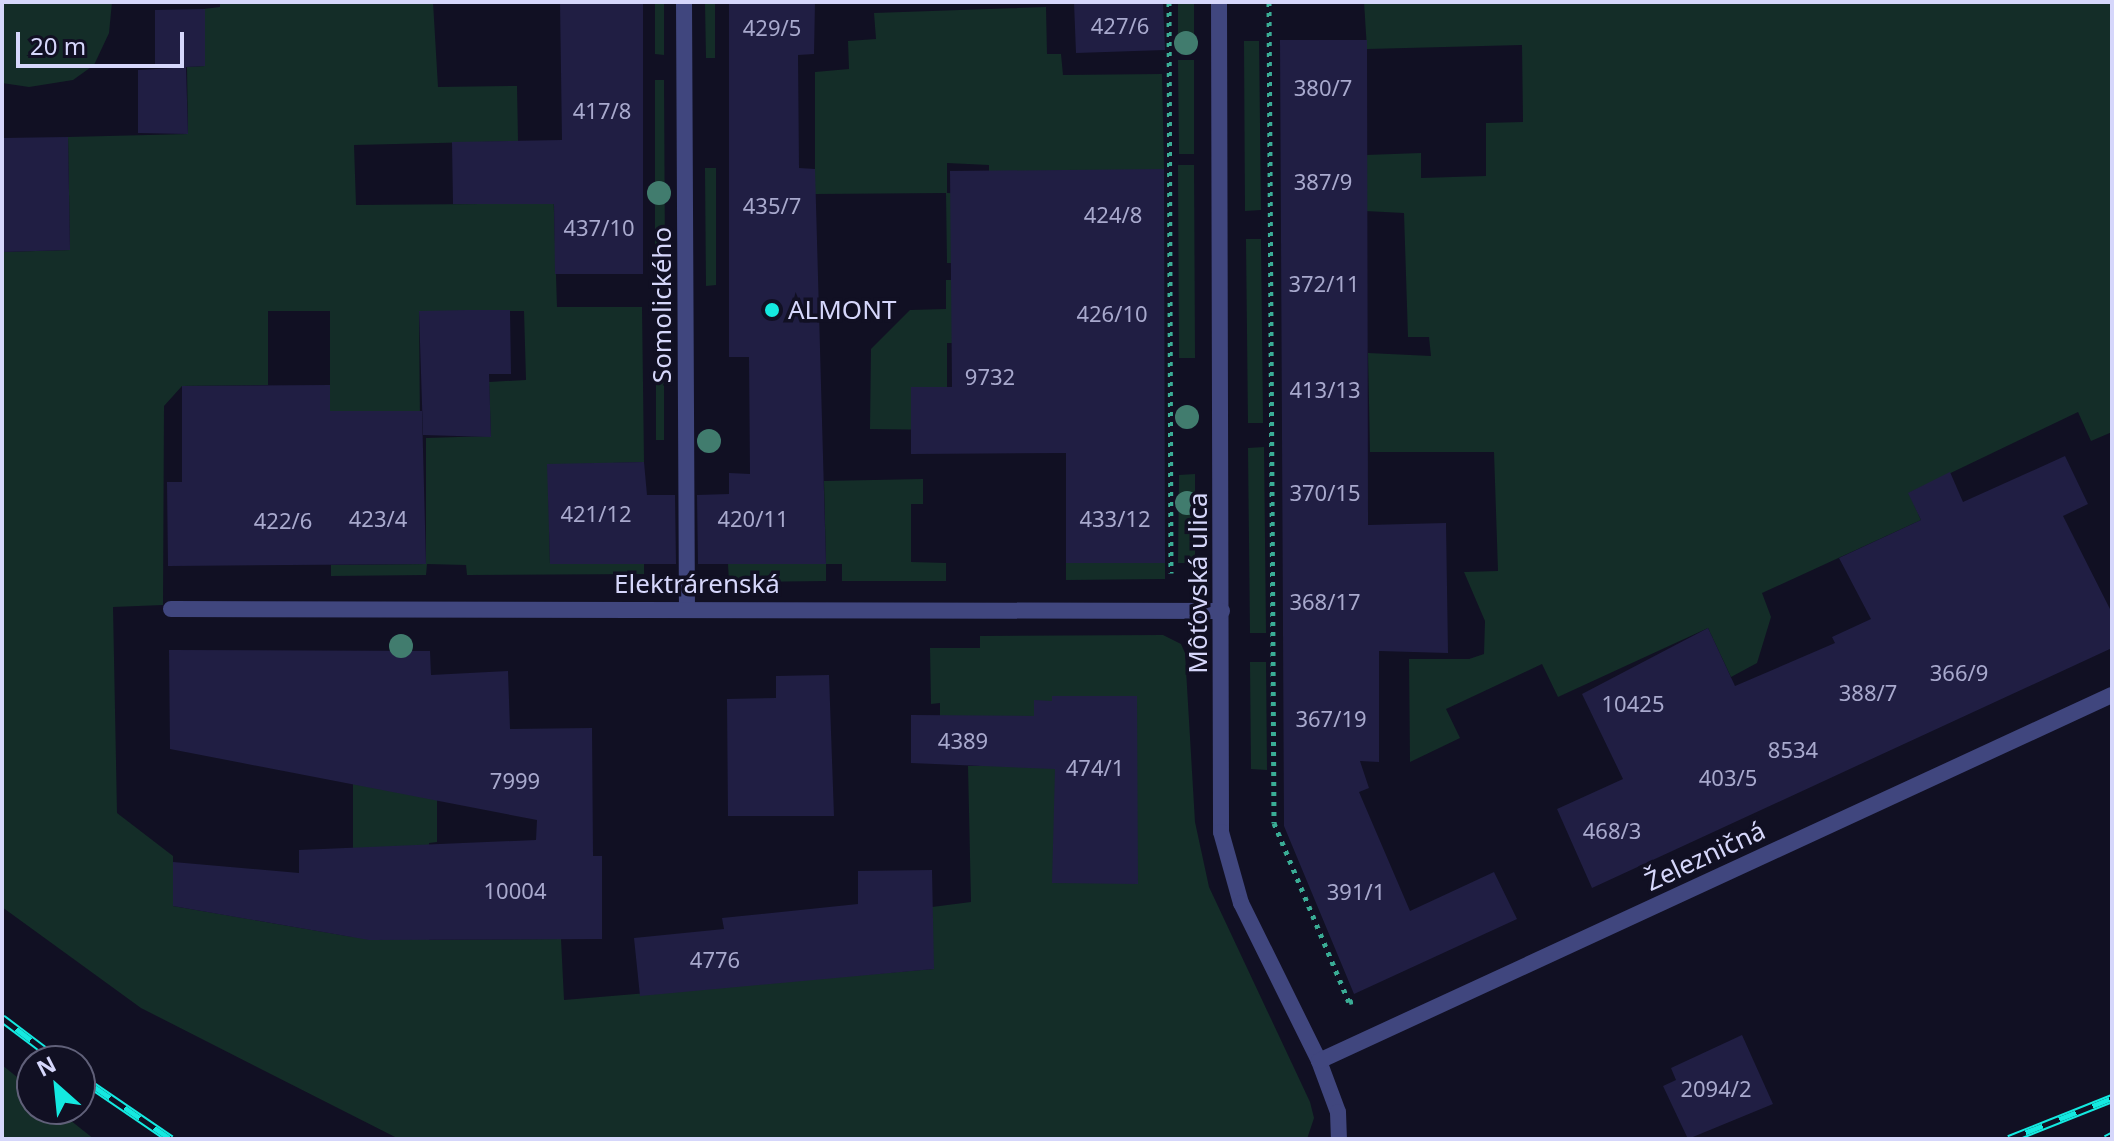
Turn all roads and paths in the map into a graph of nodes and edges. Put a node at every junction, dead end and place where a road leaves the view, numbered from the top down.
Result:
1 (684, 2) edge
2 (1169, 2) edge
3 (1219, 2) edge
4 (1269, 2) edge
5 (687, 607) junction
6 (171, 609) dead end
7 (1172, 611) junction
8 (1222, 611) junction
9 (2112, 695) edge
10 (1363, 997) dead end
11 (1319, 1061) junction
12 (1339, 1139) edge

1 - 5 street, Somolického
2 - 7 path
3 - 8 street, Môťovská ulica
4 - 10 path
5 - 6 street, Elektrárenská
5 - 7 street, Elektrárenská
7 - 8 street, Elektrárenská
8 - 11 street, Môťovská ulica
9 - 11 street, Železničná
11 - 12 street, Môťovská ulica

